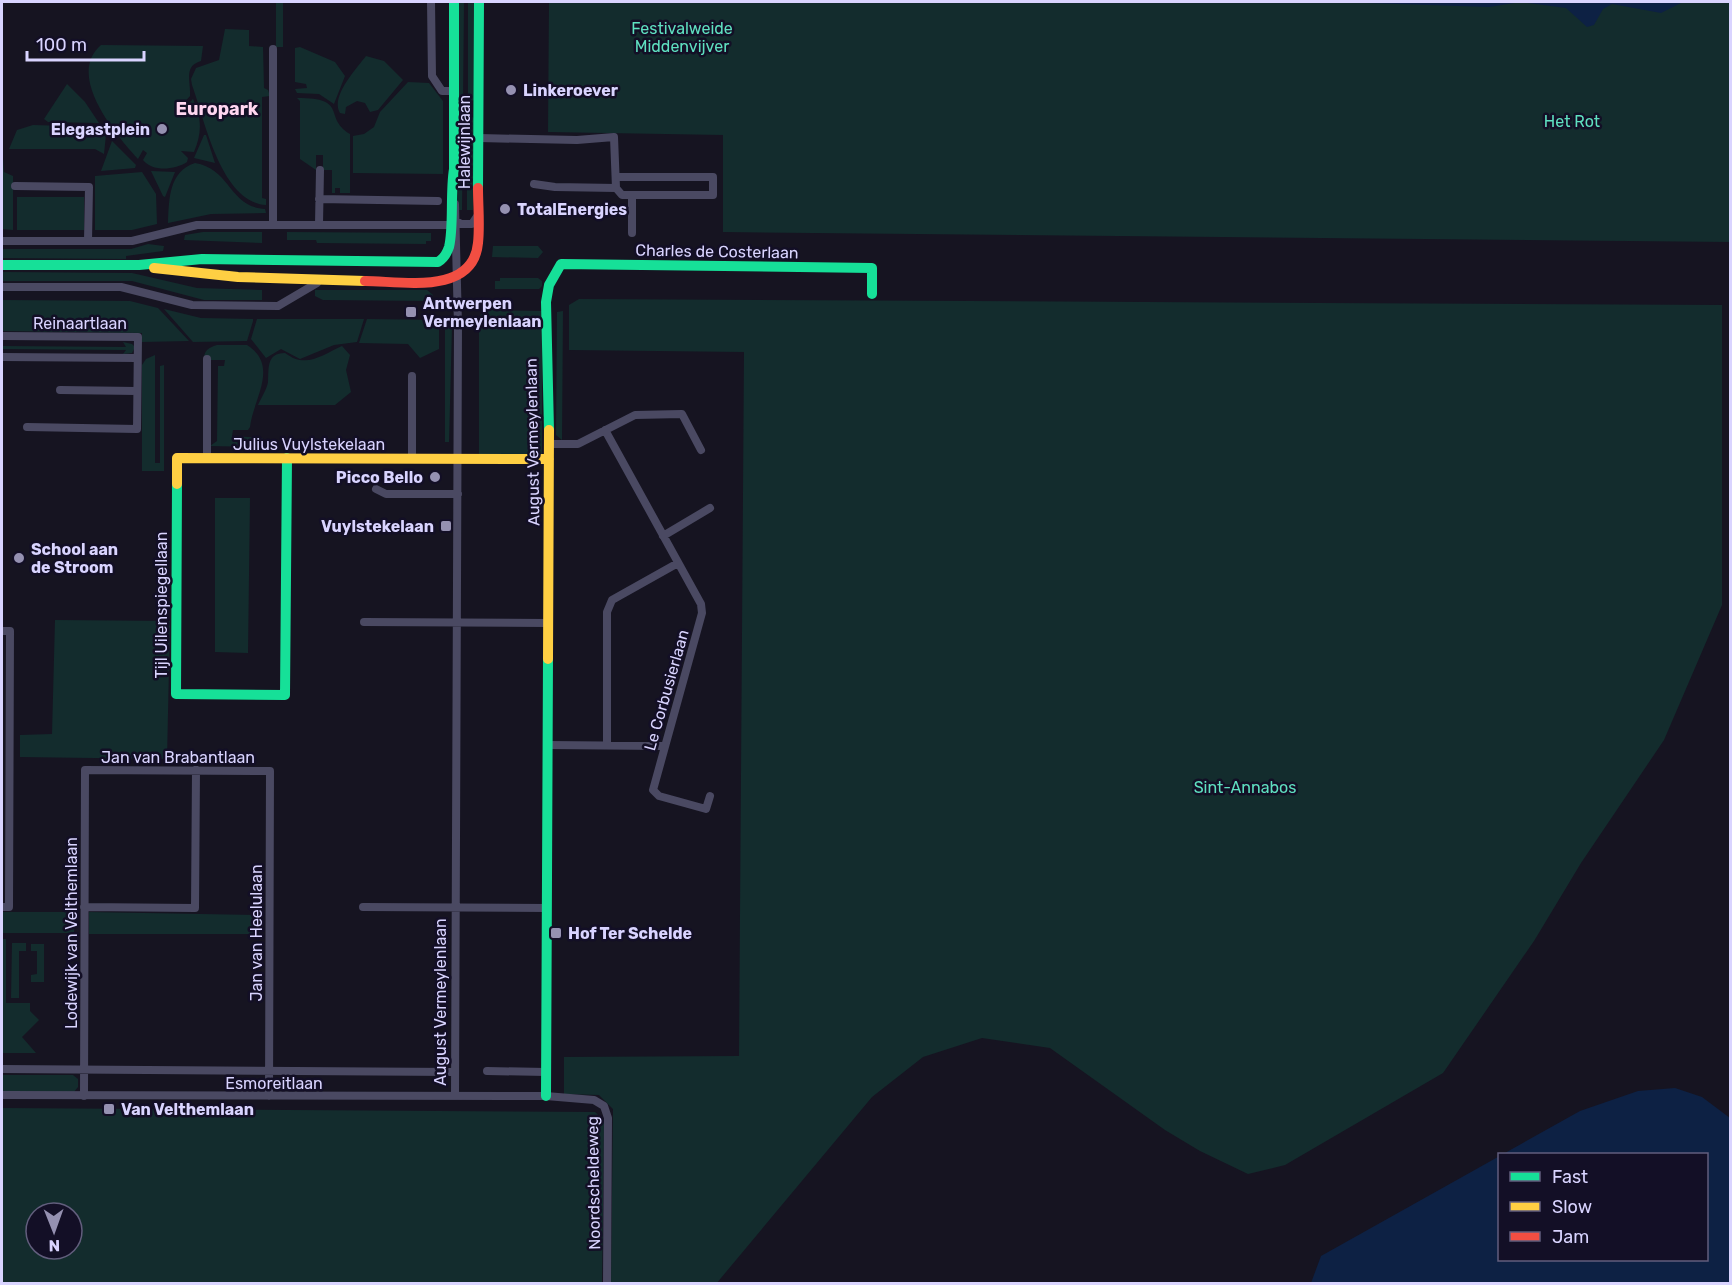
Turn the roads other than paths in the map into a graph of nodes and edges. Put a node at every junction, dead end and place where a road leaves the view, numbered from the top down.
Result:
1 (431, 2) edge
2 (454, 2) edge
3 (479, 2) edge
4 (273, 49) dead end
5 (454, 92) junction
6 (478, 138) junction
7 (320, 170) dead end
8 (616, 177) junction
9 (534, 184) dead end
10 (15, 186) dead end
11 (616, 188) junction
12 (632, 195) junction
13 (320, 200) junction
14 (438, 201) dead end
15 (478, 215) junction
16 (453, 223) junction
17 (273, 224) junction
18 (319, 224) junction
19 (632, 233) dead end
20 (2, 241) edge
21 (88, 241) junction
22 (438, 262) junction
23 (561, 264) joint
24 (2, 265) edge
25 (139, 265) junction
26 (458, 272) junction
27 (320, 281) junction
28 (2, 287) edge
29 (872, 294) dead end
30 (2, 336) edge
31 (2, 357) edge
32 (138, 358) junction
33 (207, 359) dead end
34 (412, 376) dead end
35 (60, 390) dead end
36 (137, 391) junction
37 (27, 428) dead end
38 (605, 430) junction
39 (549, 444) junction
40 (701, 450) dead end
41 (177, 458) joint
42 (207, 458) junction
43 (287, 458) junction
44 (412, 459) junction
45 (458, 459) junction
46 (549, 459) junction
47 (376, 489) dead end
48 (458, 494) junction
49 (710, 508) dead end
50 (663, 536) junction
51 (678, 564) junction
52 (364, 622) dead end
53 (457, 623) junction
54 (548, 623) junction
55 (2, 631) edge
56 (547, 746) junction
57 (607, 746) junction
58 (663, 746) junction
59 (5, 769) edge
60 (85, 770) joint
61 (196, 770) junction
62 (270, 771) joint
63 (710, 796) dead end
64 (2, 907) edge
65 (363, 907) dead end
66 (84, 908) junction
67 (456, 908) junction
68 (547, 908) junction
69 (2, 1070) edge
70 (84, 1070) junction
71 (269, 1071) junction
72 (487, 1071) dead end
73 (455, 1072) junction
74 (546, 1072) junction
75 (2, 1095) edge
76 (84, 1096) junction
77 (269, 1096) junction
78 (455, 1096) junction
79 (546, 1096) junction
80 (607, 1284) edge

1 - 5 street, Halewijnlaan
2 - 5 street, Halewijnlaan
3 - 6 street, Halewijnlaan
4 - 17 street
5 - 16 street, Halewijnlaan
6 - 8 street
6 - 15 street, Halewijnlaan
7 - 13 street
8 - 11 street
8 - 12 street
9 - 11 street
10 - 21 street
11 - 12 street
12 - 19 street
13 - 14 street
13 - 18 street
15 - 16 street
15 - 26 street, Halewijnlaan
16 - 18 street
16 - 22 street
16 - 26 street
17 - 18 street
17 - 21 street
20 - 21 street
22 - 25 street
22 - 26 street
23 - 29 street, Charles de Costerlaan
23 - 39 street, August Vermeylenlaan
24 - 25 street
25 - 27 street
26 - 27 street
26 - 45 street, August Vermeylenlaan
27 - 28 street
30 - 32 street, Reinaartlaan
31 - 32 street, Reinaartlaan
32 - 36 street, Reinaartlaan
33 - 42 street
34 - 44 street
35 - 36 street
36 - 37 street, Reinaartlaan
38 - 39 street
38 - 40 street
38 - 50 street, Le Corbusierlaan
39 - 46 street, August Vermeylenlaan
41 - 42 street, Julius Vuylstekelaan
41 - 43 street, Tijl Uilenspiegellaan
42 - 43 street, Julius Vuylstekelaan
43 - 44 street, Julius Vuylstekelaan
44 - 45 street, Julius Vuylstekelaan
45 - 46 street, Julius Vuylstekelaan
45 - 48 street, August Vermeylenlaan
46 - 54 street, August Vermeylenlaan
47 - 48 street
48 - 53 street, August Vermeylenlaan
49 - 50 street
50 - 51 street, Le Corbusierlaan
51 - 57 street
51 - 58 street, Le Corbusierlaan
52 - 53 street
53 - 54 street
53 - 67 street, August Vermeylenlaan
54 - 56 street, August Vermeylenlaan
55 - 59 street
56 - 57 street
56 - 68 street, August Vermeylenlaan
57 - 58 street
58 - 63 street, Le Corbusierlaan
59 - 64 street
60 - 61 street, Jan van Brabantlaan
60 - 66 street, Lodewijk van Velthemlaan
61 - 62 street, Jan van Brabantlaan
61 - 66 street
62 - 71 street, Jan van Heelulaan
65 - 67 street, August Vermeylenlaan
66 - 70 street, Lodewijk van Velthemlaan
67 - 68 street, August Vermeylenlaan
67 - 73 street, August Vermeylenlaan
68 - 74 street, August Vermeylenlaan
69 - 70 street, Esmoreitlaan
70 - 71 street, Esmoreitlaan
70 - 76 street, Lodewijk van Velthemlaan
71 - 73 street, Esmoreitlaan
71 - 77 street, Jan van Heelulaan
72 - 74 street
73 - 78 street, August Vermeylenlaan
74 - 79 street, August Vermeylenlaan
75 - 76 street, Esmoreitlaan
76 - 77 street, Esmoreitlaan
77 - 78 street, Esmoreitlaan
78 - 79 street, Esmoreitlaan
79 - 80 street, Noordscheldeweg

